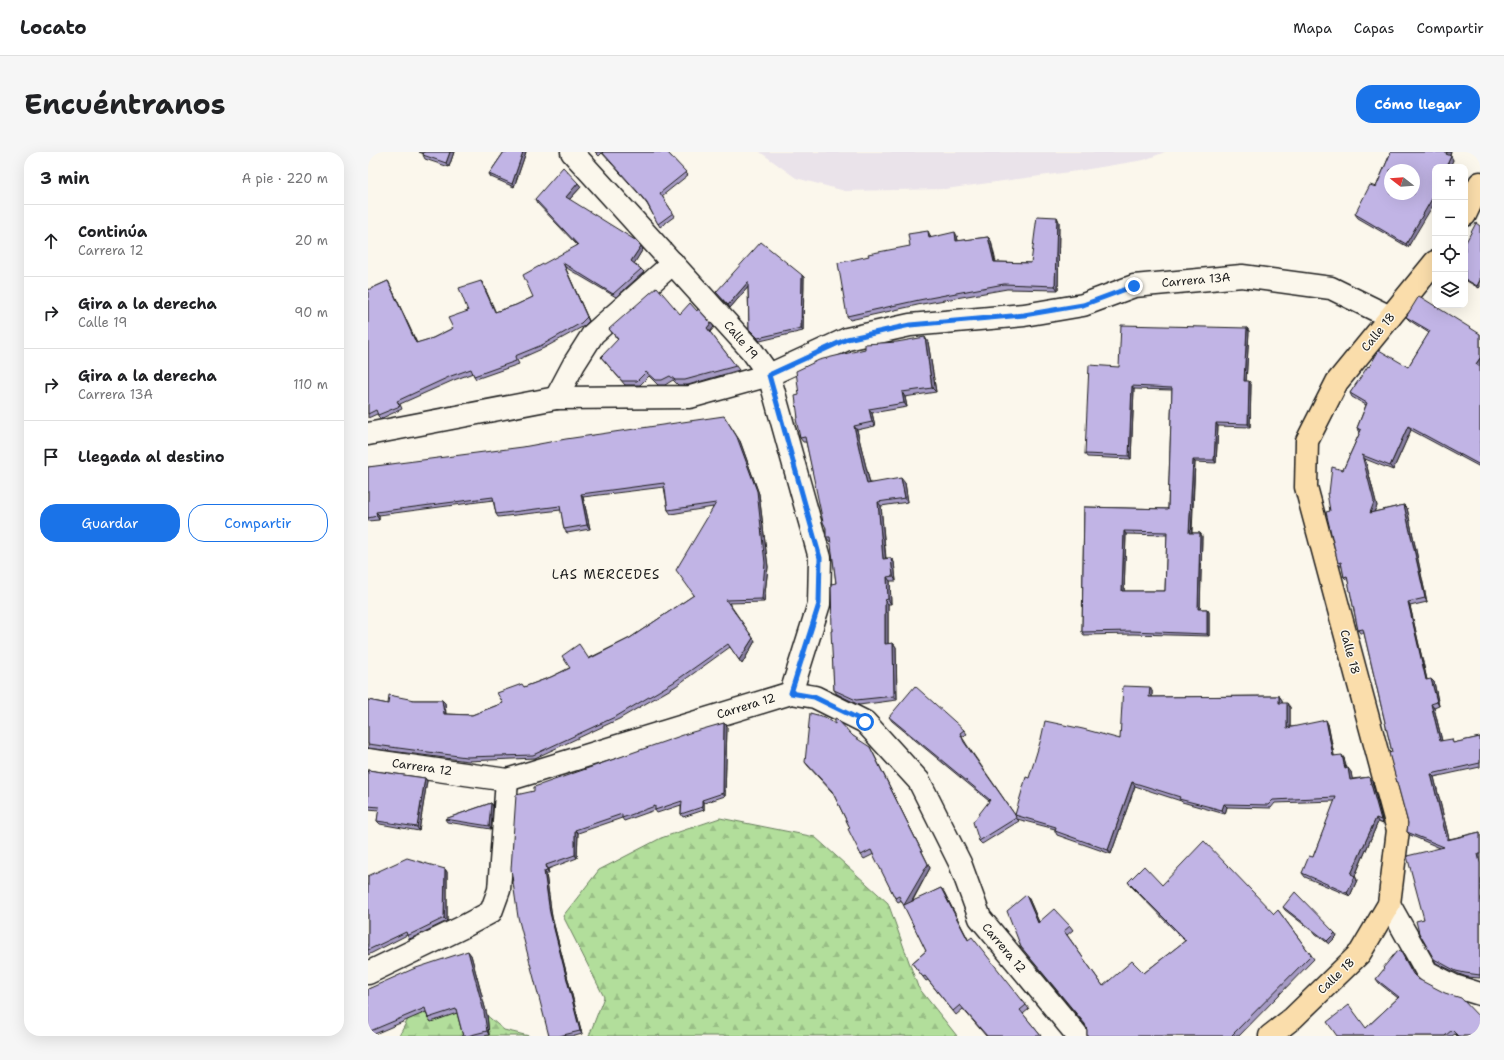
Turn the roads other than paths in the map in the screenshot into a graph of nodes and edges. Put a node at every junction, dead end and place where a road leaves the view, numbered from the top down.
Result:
1 (572, 152) edge
2 (1480, 183) edge
3 (1468, 209) edge
4 (673, 263) junction
5 (1432, 266) edge
6 (1390, 316) junction
7 (769, 375) junction
8 (556, 398) junction
9 (368, 434) edge
10 (791, 693) junction
11 (368, 760) edge
12 (507, 780) junction
13 (1389, 904) junction
14 (368, 973) edge
15 (1480, 994) edge
16 (1078, 1036) edge
17 (1270, 1036) edge

1 - 4 street, Calle 19
2 - 3 main road
4 - 7 street, Calle 19
4 - 8 street
5 - 6 main road, Calle 18
6 - 7 street, Carrera 13A
6 - 13 main road, Calle 18
7 - 8 street, Carrera 13A
7 - 10 street, Calle 19
8 - 9 street, Carrera 13A
10 - 12 street, Carrera 12
10 - 16 street, Carrera 12
11 - 12 street, Carrera 12
12 - 14 street
13 - 15 street
13 - 17 main road, Calle 18

